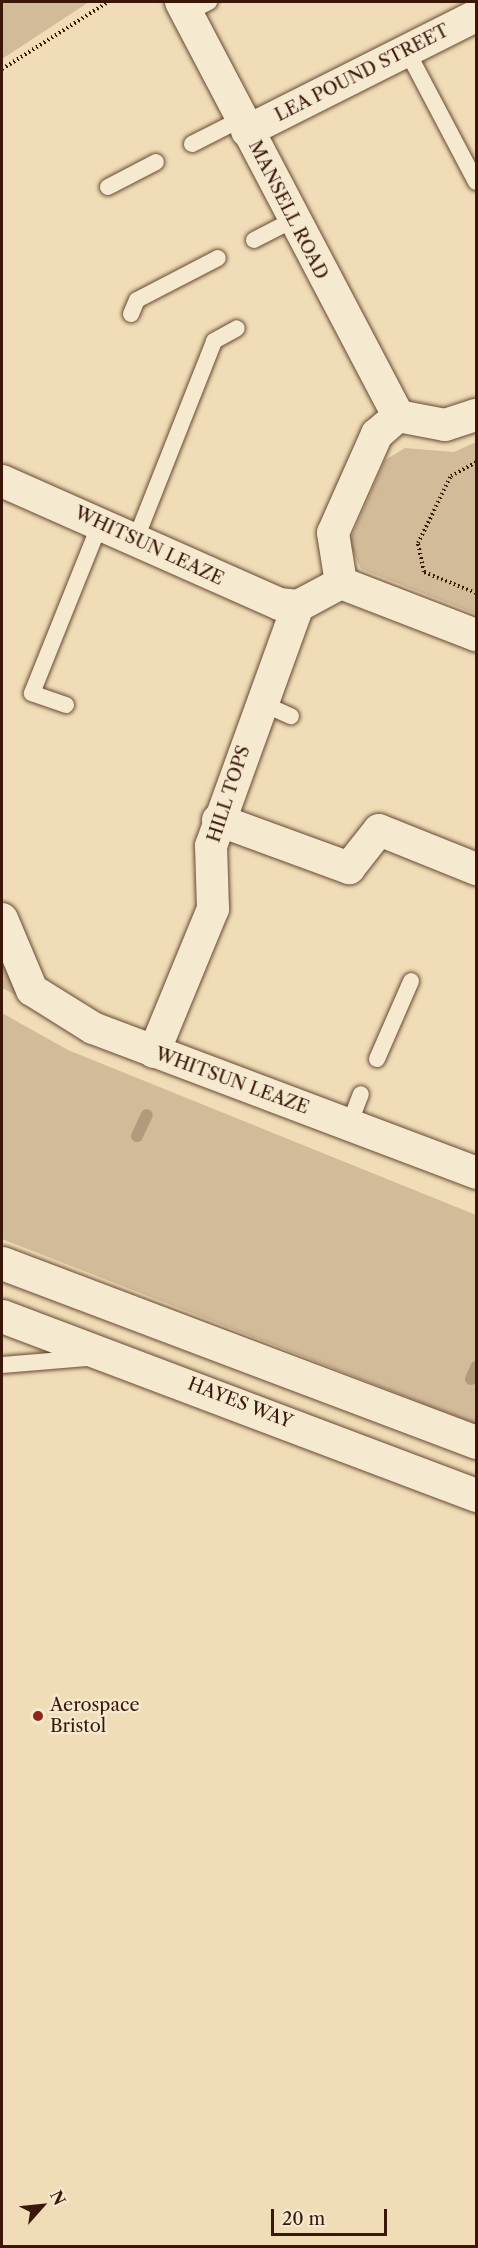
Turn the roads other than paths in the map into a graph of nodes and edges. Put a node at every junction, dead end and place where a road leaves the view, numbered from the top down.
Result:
1 (193, 5) edge
2 (477, 16) edge
3 (417, 38) junction
4 (244, 125) junction
5 (192, 144) dead end
6 (156, 162) dead end
7 (477, 182) edge
8 (108, 187) dead end
9 (292, 220) junction
10 (254, 240) dead end
11 (218, 258) dead end
12 (131, 314) dead end
13 (237, 328) dead end
14 (477, 415) edge
15 (398, 416) junction
16 (2, 481) edge
17 (99, 526) junction
18 (135, 541) junction
19 (341, 584) junction
20 (298, 606) junction
21 (477, 635) edge
22 (259, 702) junction
23 (66, 705) dead end
24 (291, 716) dead end
25 (218, 820) junction
26 (477, 869) edge
27 (2, 919) edge
28 (411, 981) dead end
29 (154, 1052) junction
30 (377, 1059) dead end
31 (362, 1094) dead end
32 (349, 1125) junction
33 (477, 1173) edge
34 (2, 1263) edge
35 (2, 1316) edge
36 (124, 1359) junction
37 (2, 1365) edge
38 (477, 1442) edge
39 (477, 1495) edge

1 - 4 street, MANSELL ROAD
2 - 3 street, LEA POUND STREET
3 - 4 street, LEA POUND STREET
3 - 7 lane
4 - 5 lane
4 - 9 street, MANSELL ROAD
6 - 8 lane
9 - 10 lane
9 - 15 street, MANSELL ROAD
11 - 12 lane
13 - 18 lane
14 - 15 street
15 - 19 street
16 - 17 street, WHITSUN LEAZE
17 - 18 street, WHITSUN LEAZE
17 - 23 lane
18 - 20 street, WHITSUN LEAZE
19 - 20 street
19 - 21 street
20 - 22 street, HILL TOPS
22 - 24 lane
22 - 25 street, HILL TOPS
25 - 26 street
25 - 29 street, HILL TOPS
27 - 29 street, WHITSUN LEAZE
28 - 30 lane
29 - 32 street, WHITSUN LEAZE
31 - 32 lane
32 - 33 street, WHITSUN LEAZE
34 - 38 street
35 - 36 street, HAYES WAY
36 - 37 lane
36 - 39 street, HAYES WAY

